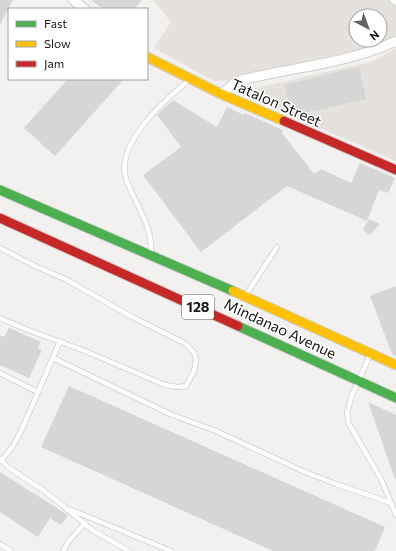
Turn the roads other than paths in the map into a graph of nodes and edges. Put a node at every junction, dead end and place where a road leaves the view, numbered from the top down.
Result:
1 (73, 0) edge
2 (392, 0) edge
3 (396, 3) edge
4 (84, 8) edge
5 (396, 40) edge
6 (148, 58) edge
7 (190, 79) junction
8 (221, 94) junction
9 (396, 170) edge
10 (0, 190) edge
11 (0, 218) edge
12 (277, 247) dead end
13 (0, 248) edge
14 (151, 255) junction
15 (245, 297) junction
16 (0, 318) edge
17 (60, 342) junction
18 (371, 354) junction
19 (53, 358) junction
20 (396, 365) edge
21 (0, 373) edge
22 (359, 380) junction
23 (38, 392) junction
24 (396, 398) edge
25 (1, 460) edge
26 (391, 503) junction
27 (66, 507) junction
28 (396, 515) edge
29 (85, 523) junction
30 (0, 544) edge
31 (10, 551) edge
32 (62, 551) edge
33 (129, 551) edge
34 (171, 551) edge

1 - 4 street
2 - 3 lane
5 - 8 street
6 - 7 main road, Tatalon Street
7 - 8 main road, Tatalon Street
7 - 14 lane
8 - 9 main road, Tatalon Street
10 - 14 main road, Mindanao Avenue / 128
11 - 22 main road, Mindanao Avenue / 128
12 - 15 lane
13 - 17 lane
14 - 15 main road, Mindanao Avenue / 128
15 - 18 main road, Mindanao Avenue / 128
16 - 17 lane
17 - 19 lane
18 - 20 main road, Mindanao Avenue / 128
18 - 22 lane
19 - 23 lane
19 - 26 lane
21 - 23 lane
22 - 24 main road, Mindanao Avenue / 128
22 - 26 lane
23 - 25 lane
25 - 27 lane
26 - 28 lane
27 - 29 lane
27 - 34 lane
29 - 32 lane
29 - 33 lane
30 - 31 lane

